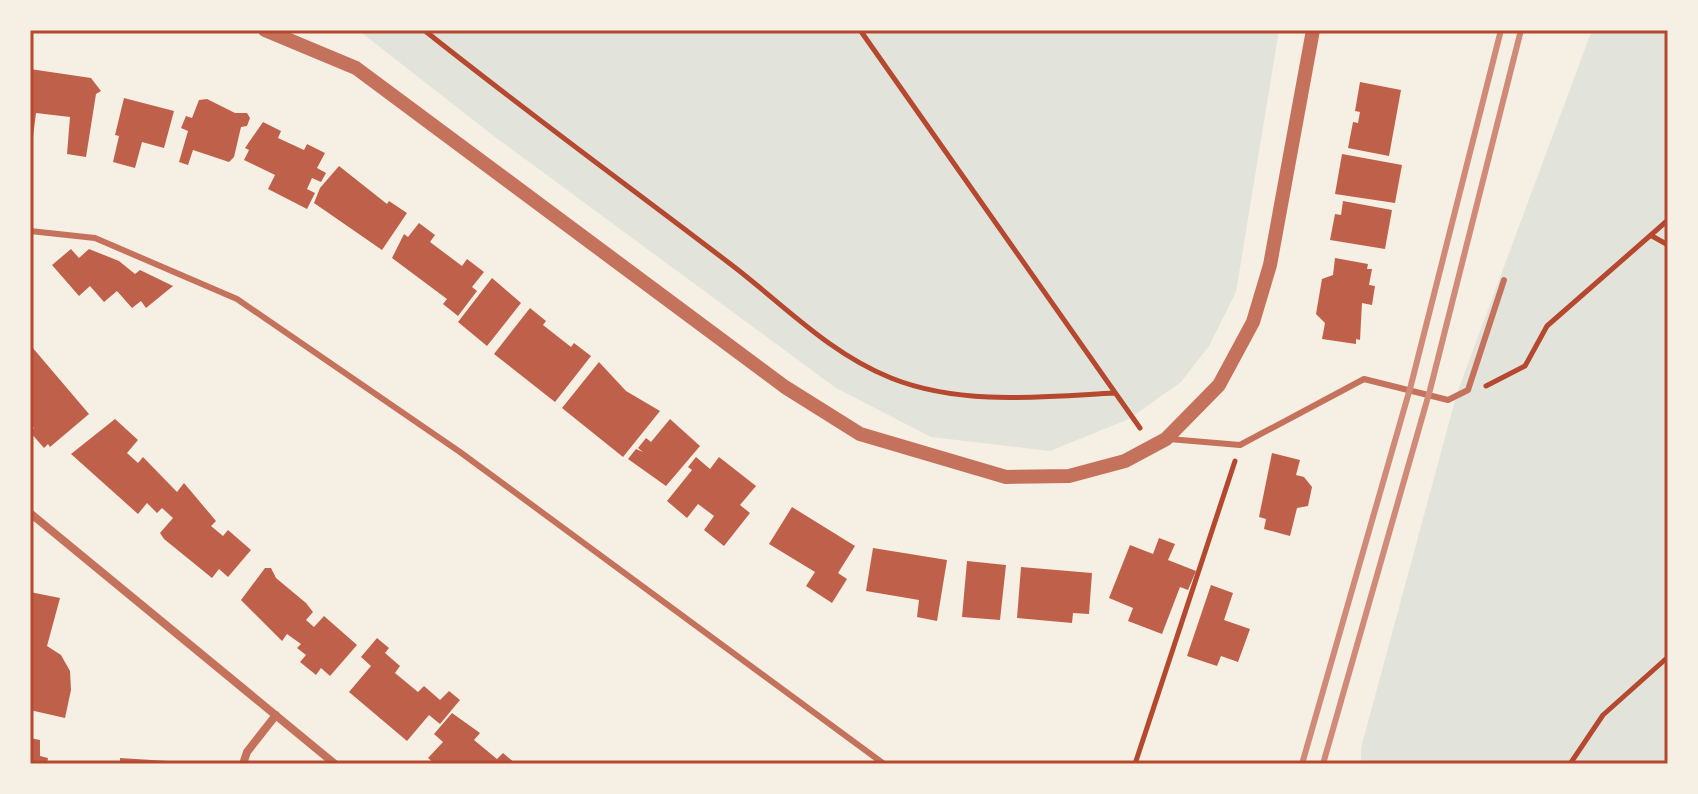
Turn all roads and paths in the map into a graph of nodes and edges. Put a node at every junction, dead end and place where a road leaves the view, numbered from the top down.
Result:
1 (265, 30) edge
2 (424, 30) edge
3 (860, 30) edge
4 (1313, 30) edge
5 (1668, 220) edge
6 (30, 231) edge
7 (1652, 236) junction
8 (1668, 245) edge
9 (1504, 280) dead end
10 (1468, 390) junction
11 (1114, 393) junction
12 (1166, 439) junction
13 (1240, 445) junction
14 (30, 513) edge
15 (1668, 657) edge
16 (276, 715) junction
17 (243, 764) edge
18 (335, 764) edge
19 (884, 764) edge
20 (1135, 764) edge
21 (1570, 764) edge

1 - 12 street
2 - 11 path
3 - 11 path
4 - 12 street
5 - 7 path
6 - 19 lane
7 - 8 path
7 - 10 path
9 - 10 lane
10 - 13 lane
11 - 12 path
12 - 13 lane
13 - 20 path
14 - 16 street
15 - 21 path
16 - 17 street
16 - 18 street

